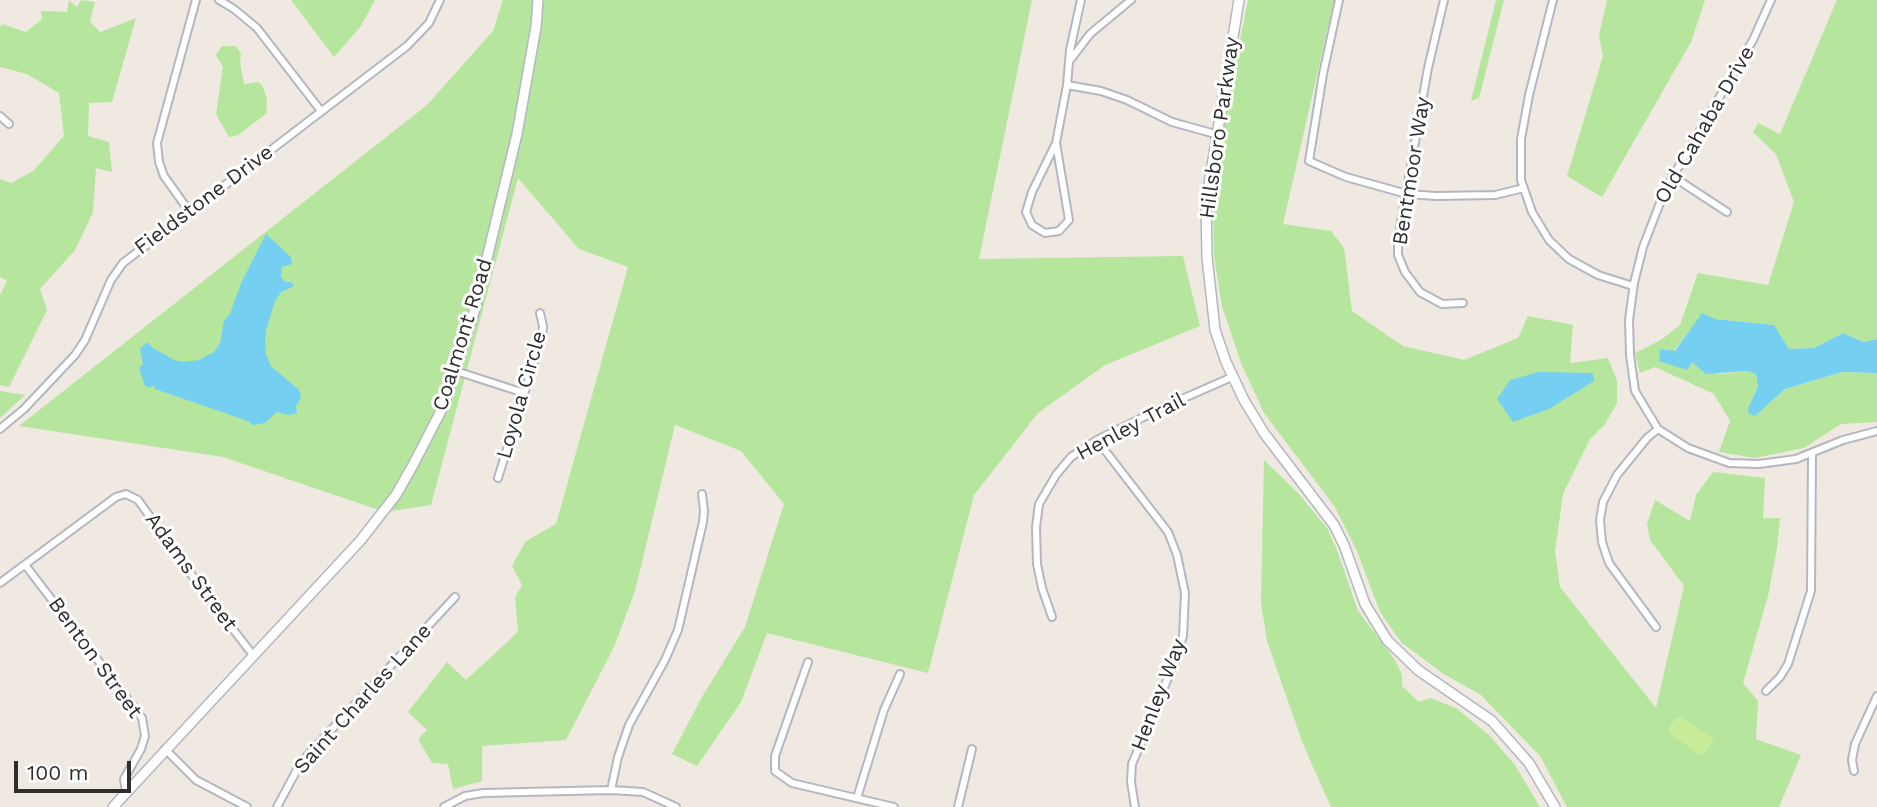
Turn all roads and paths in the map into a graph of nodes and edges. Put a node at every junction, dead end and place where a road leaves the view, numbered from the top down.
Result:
1 (196, 0) edge
2 (219, 0) edge
3 (440, 0) edge
4 (538, 0) edge
5 (1081, 0) edge
6 (1130, 0) edge
7 (1239, 0) edge
8 (1339, 0) edge
9 (1444, 0) edge
10 (1553, 0) edge
11 (1771, 0) edge
12 (1070, 61) junction
13 (1067, 85) junction
14 (321, 111) junction
15 (0, 117) edge
16 (9, 124) dead end
17 (1215, 134) junction
18 (1056, 143) dead end
19 (1672, 176) junction
20 (1524, 188) junction
21 (1407, 194) junction
22 (189, 211) junction
23 (1727, 212) dead end
24 (1633, 286) junction
25 (1463, 303) dead end
26 (540, 313) dead end
27 (456, 371) junction
28 (1232, 377) junction
29 (524, 393) junction
30 (0, 429) edge
31 (1658, 429) junction
32 (1877, 432) edge
33 (1097, 440) junction
34 (1812, 454) junction
35 (498, 478) dead end
36 (702, 494) dead end
37 (26, 566) junction
38 (0, 583) edge
39 (455, 597) dead end
40 (1052, 617) dead end
41 (1656, 626) dead end
42 (253, 655) junction
43 (808, 662) dead end
44 (900, 674) dead end
45 (1766, 691) dead end
46 (1877, 696) edge
47 (165, 749) junction
48 (972, 749) dead end
49 (1854, 771) dead end
50 (611, 790) junction
51 (126, 793) junction
52 (857, 798) junction
53 (113, 807) edge
54 (247, 807) edge
55 (276, 807) edge
56 (444, 807) edge
57 (676, 807) edge
58 (894, 807) edge
59 (958, 807) edge
60 (1135, 807) edge
61 (1555, 807) edge

1 - 22 street
2 - 14 street
3 - 14 street, Fieldstone Drive
4 - 27 street, Coalmont Road
5 - 12 street
6 - 12 street
7 - 17 street, Hillsboro Parkway
8 - 21 street
9 - 21 street, Bentmoor Way
10 - 20 street
11 - 19 street, Old Cahaba Drive
12 - 13 street
13 - 17 street
13 - 18 street
14 - 22 street, Fieldstone Drive
15 - 16 street
17 - 28 street, Hillsboro Parkway
19 - 23 street
19 - 24 street, Old Cahaba Drive
20 - 21 street
20 - 24 street
21 - 25 street, Bentmoor Way
22 - 30 street, Fieldstone Drive
24 - 31 street, Old Cahaba Drive
26 - 29 street, Loyola Circle
27 - 29 street
27 - 42 street, Coalmont Road
28 - 33 street, Henley Trail
28 - 61 street, Hillsboro Parkway
29 - 35 street, Loyola Circle
31 - 34 street, Old Cahaba Drive
31 - 41 street
32 - 34 street, Old Cahaba Drive
33 - 40 street, Henley Trail
33 - 60 street, Henley Way
34 - 45 street
36 - 50 street
37 - 38 street
37 - 42 street, Adams Street
37 - 51 street, Benton Street
39 - 55 street, Saint Charles Lane
42 - 47 street, Coalmont Road
43 - 52 street
44 - 52 street
46 - 49 street
47 - 51 street, Coalmont Road
47 - 54 street
48 - 59 street
50 - 56 street
50 - 57 street
51 - 53 street, Coalmont Road
52 - 58 street

